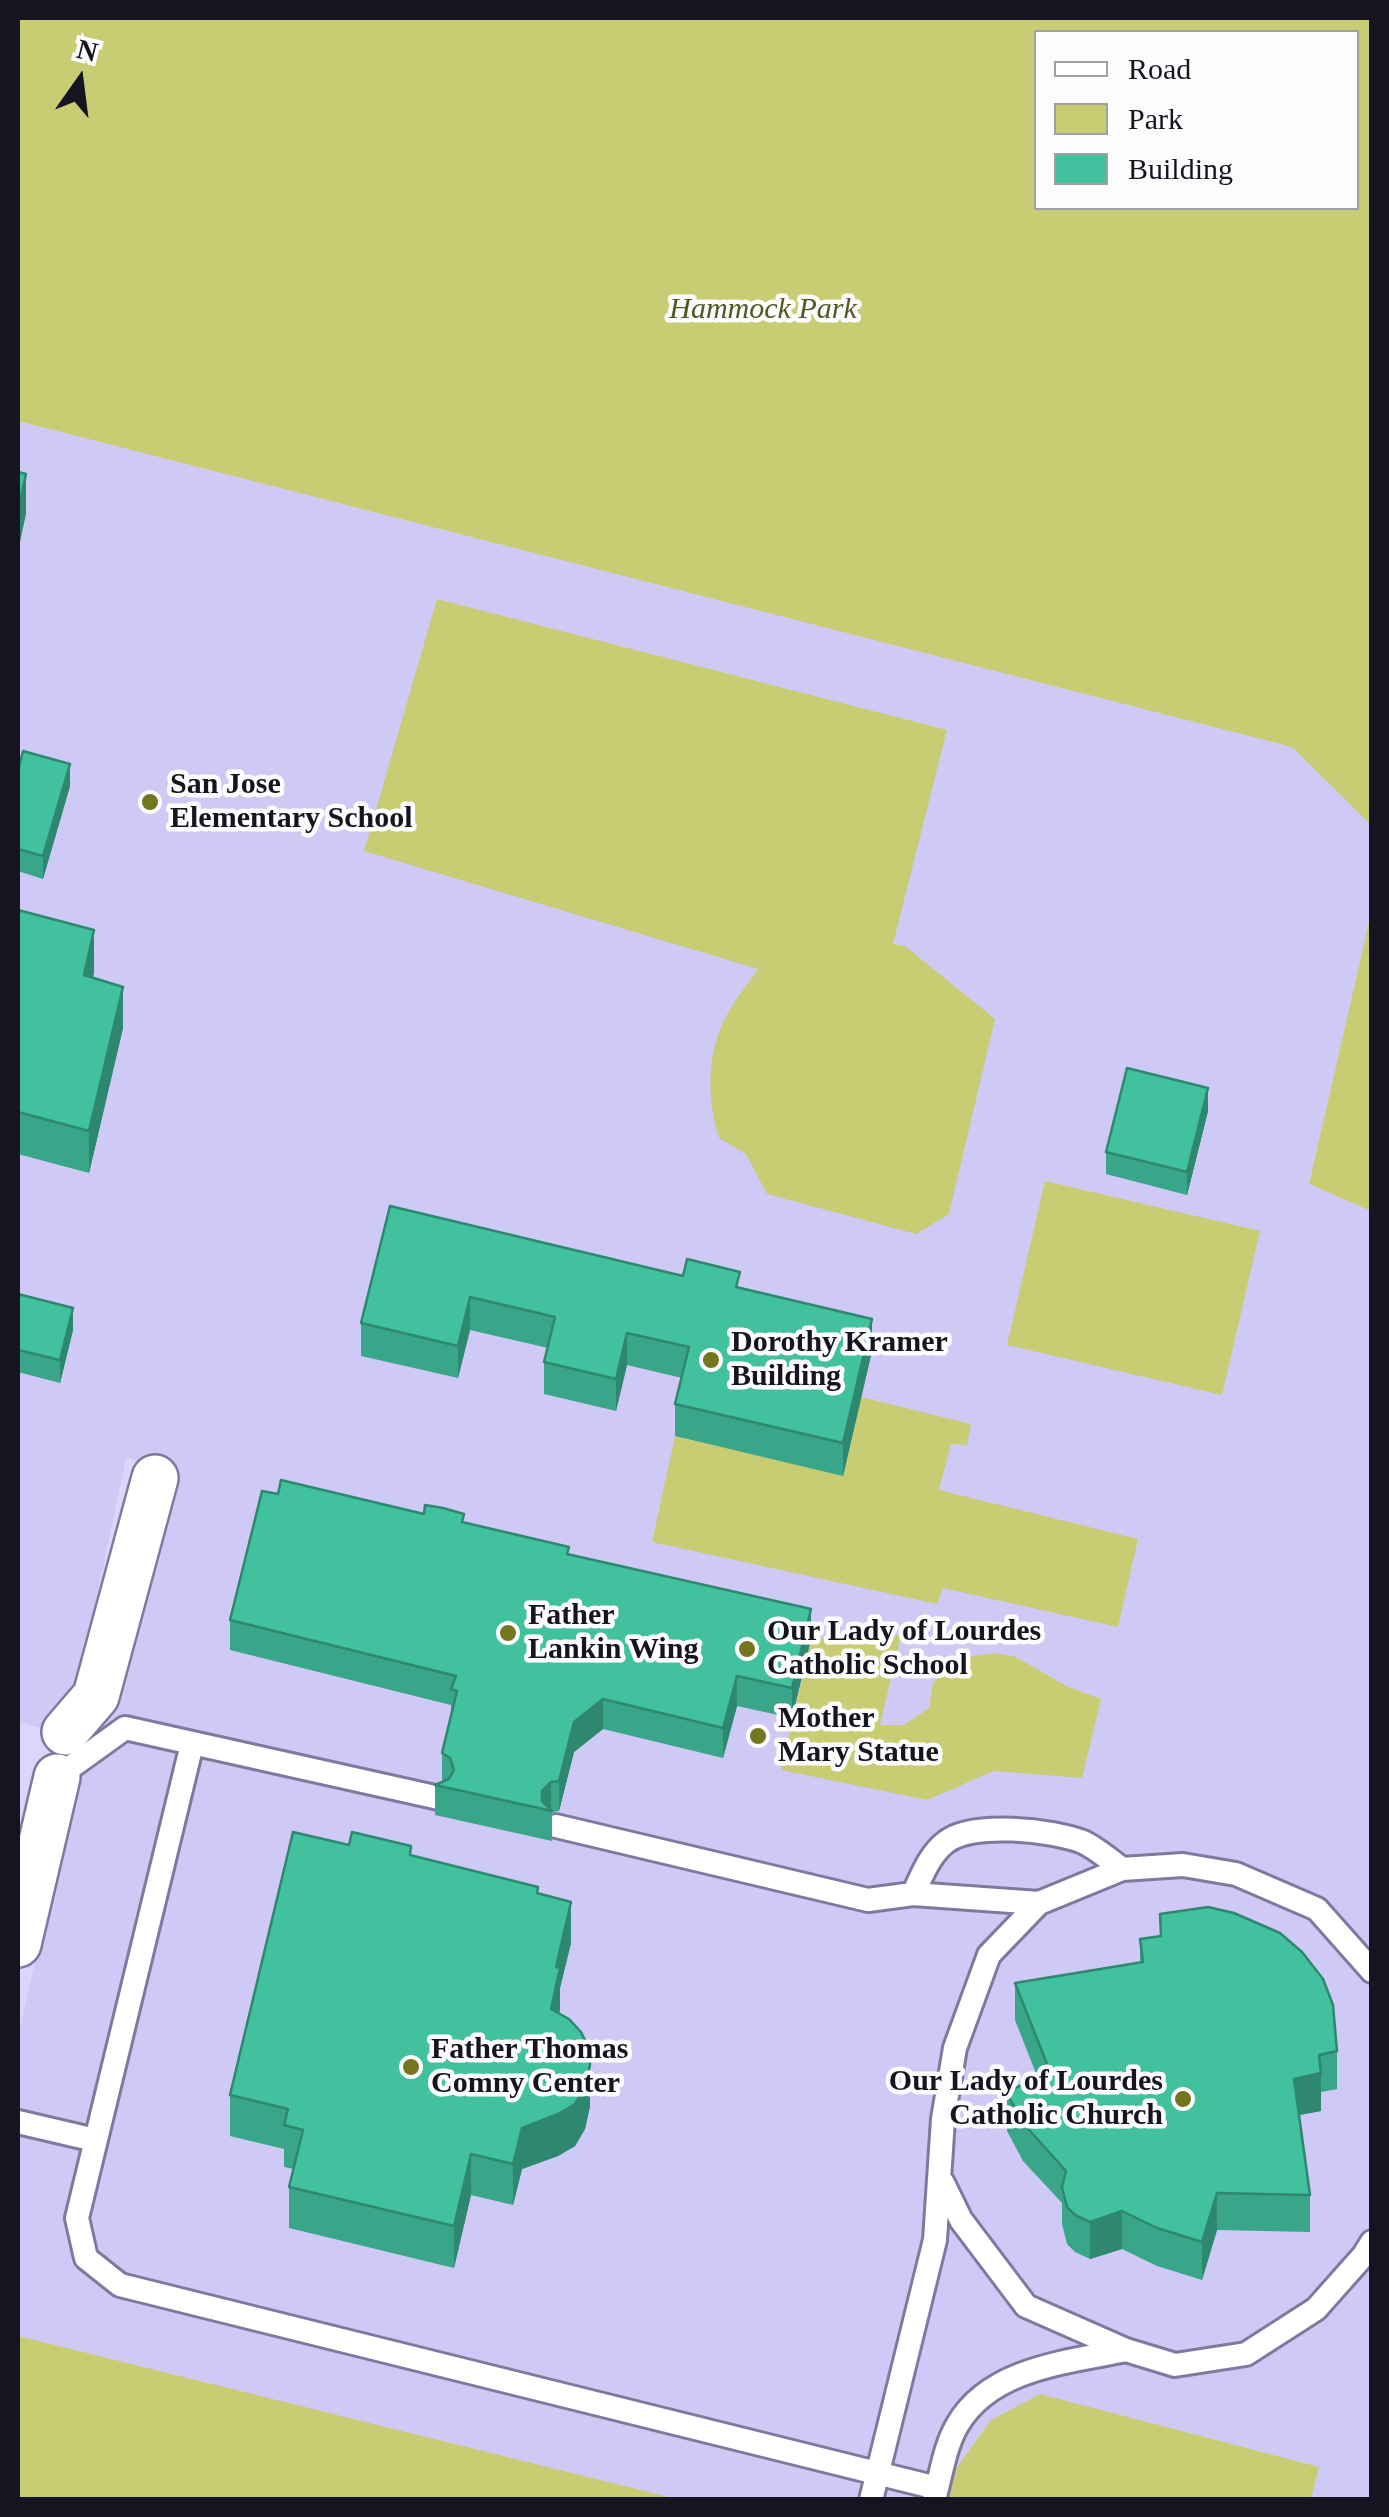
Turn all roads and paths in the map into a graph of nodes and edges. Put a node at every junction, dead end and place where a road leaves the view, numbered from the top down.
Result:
1 (155, 1478) dead end
2 (65, 1732) dead end
3 (192, 1744) junction
4 (57, 1777) joint
5 (439, 1798) edge
6 (556, 1826) edge
7 (1122, 1868) junction
8 (913, 1894) junction
9 (1040, 1903) junction
10 (18, 1944) edge
11 (1372, 1971) edge
12 (18, 2122) edge
13 (95, 2140) junction
14 (941, 2180) junction
15 (1372, 2242) edge
16 (1126, 2350) junction
17 (877, 2473) junction
18 (936, 2494) edge
19 (871, 2500) edge

1 - 2 street
3 - 4 lane
3 - 5 lane
3 - 13 lane
4 - 10 street
6 - 8 lane
7 - 8 lane
7 - 9 lane
7 - 11 lane
8 - 9 lane
9 - 14 lane
12 - 13 lane
13 - 17 lane
14 - 16 lane
14 - 17 lane
15 - 16 lane
16 - 18 lane
17 - 18 lane
17 - 19 lane

